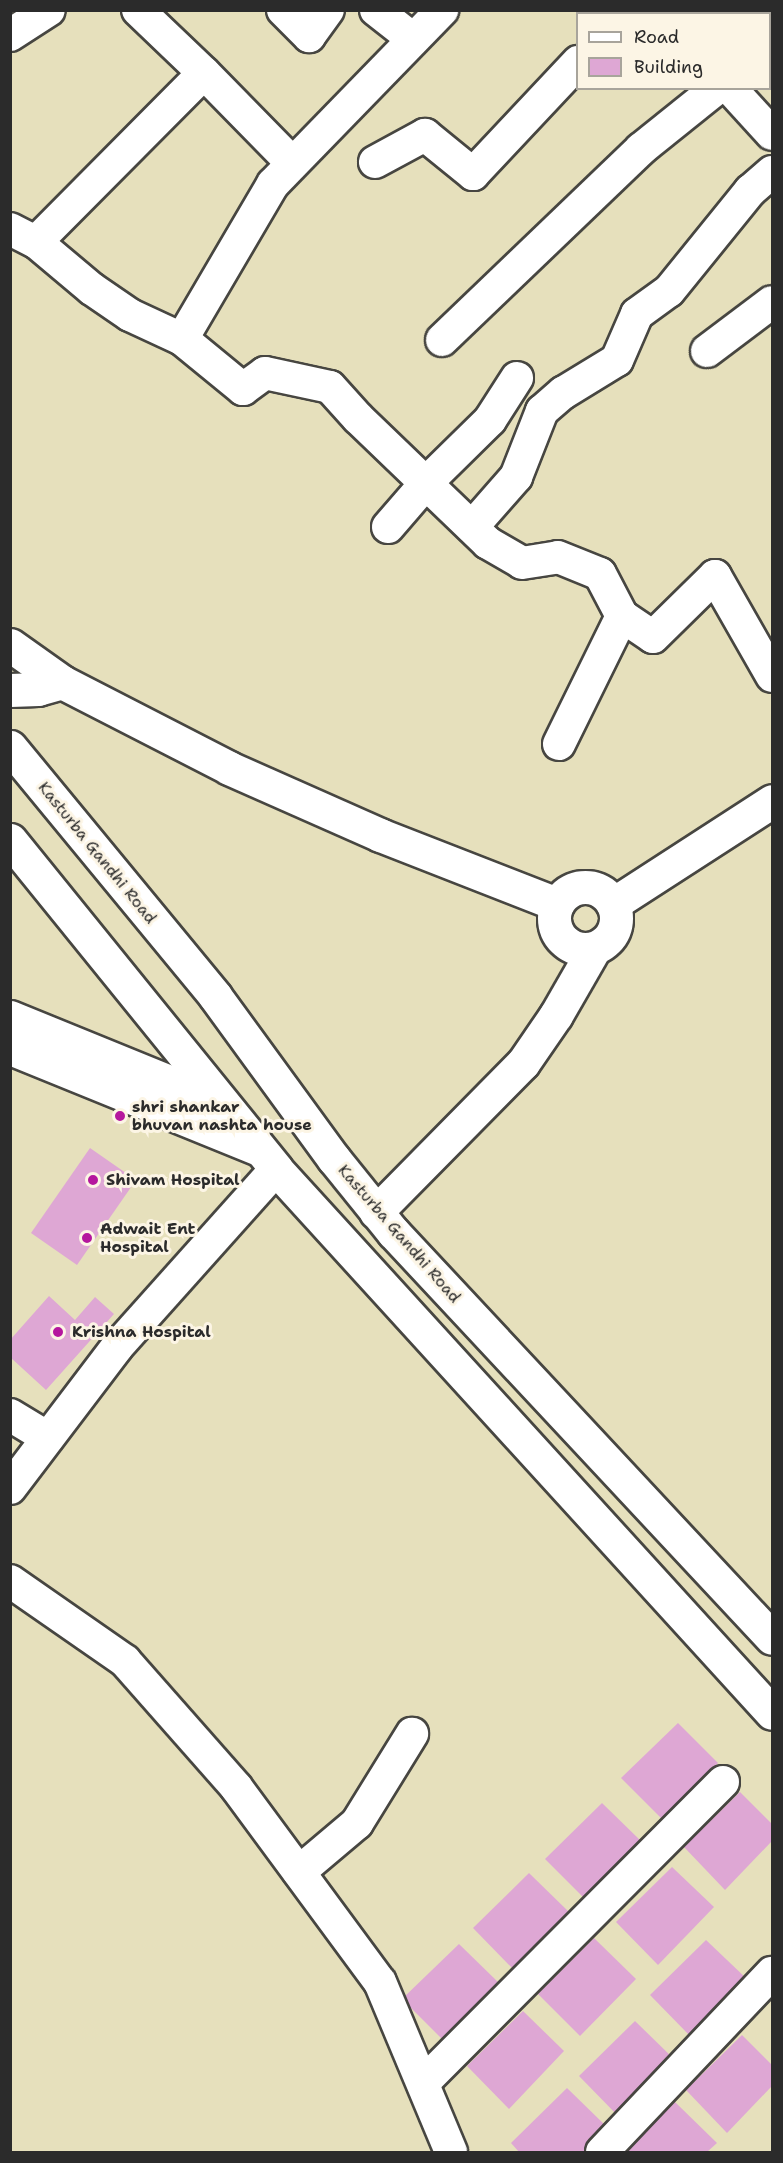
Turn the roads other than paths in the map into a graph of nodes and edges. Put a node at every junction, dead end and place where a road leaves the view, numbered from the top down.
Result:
1 (49, 10) edge
2 (283, 10) edge
3 (328, 10) edge
4 (376, 10) edge
5 (442, 10) edge
6 (147, 14) edge
7 (10, 35) edge
8 (414, 39) junction
9 (576, 64) edge
10 (204, 73) junction
11 (715, 90) edge
12 (732, 90) edge
13 (772, 134) edge
14 (375, 162) dead end
15 (292, 163) junction
16 (772, 172) edge
17 (23, 235) edge
18 (772, 302) edge
19 (182, 339) junction
20 (442, 340) dead end
21 (707, 351) dead end
22 (517, 378) dead end
23 (426, 483) junction
24 (388, 527) dead end
25 (472, 527) junction
26 (622, 616) junction
27 (10, 645) edge
28 (772, 676) edge
29 (62, 682) junction
30 (10, 690) edge
31 (558, 744) dead end
32 (10, 747) edge
33 (772, 801) edge
34 (10, 840) edge
35 (557, 904) junction
36 (613, 904) junction
37 (594, 949) junction
38 (10, 1017) edge
39 (10, 1048) edge
40 (220, 1103) junction
41 (267, 1159) junction
42 (376, 1212) junction
43 (10, 1415) edge
44 (48, 1438) junction
45 (10, 1488) edge
46 (10, 1581) edge
47 (772, 1638) edge
48 (772, 1713) edge
49 (412, 1734) dead end
50 (723, 1782) dead end
51 (299, 1872) junction
52 (772, 1973) edge
53 (423, 2083) junction
54 (451, 2152) edge
55 (602, 2152) edge

1 - 7 street
2 - 3 street
4 - 8 street
5 - 8 street
6 - 10 street
8 - 15 street
9 - 14 street
10 - 15 street
10 - 17 street
11 - 20 street
12 - 13 street
15 - 19 street
16 - 25 street
17 - 19 street
18 - 21 street
19 - 23 street
22 - 23 street
23 - 24 street
23 - 25 street
25 - 26 street
26 - 28 street
26 - 31 street
27 - 29 main road
29 - 30 main road
29 - 35 main road
32 - 42 main road, Kasturba Gandhi Road
33 - 36 main road
34 - 40 main road
35 - 36 main road
35 - 37 main road
36 - 37 main road
37 - 42 main road
38 - 40 main road
39 - 41 main road
40 - 41 main road
41 - 44 street
41 - 48 main road
42 - 47 main road, Kasturba Gandhi Road
43 - 44 street
44 - 45 street
46 - 51 street
49 - 51 street
50 - 53 street
51 - 53 street
52 - 55 street
53 - 54 street

